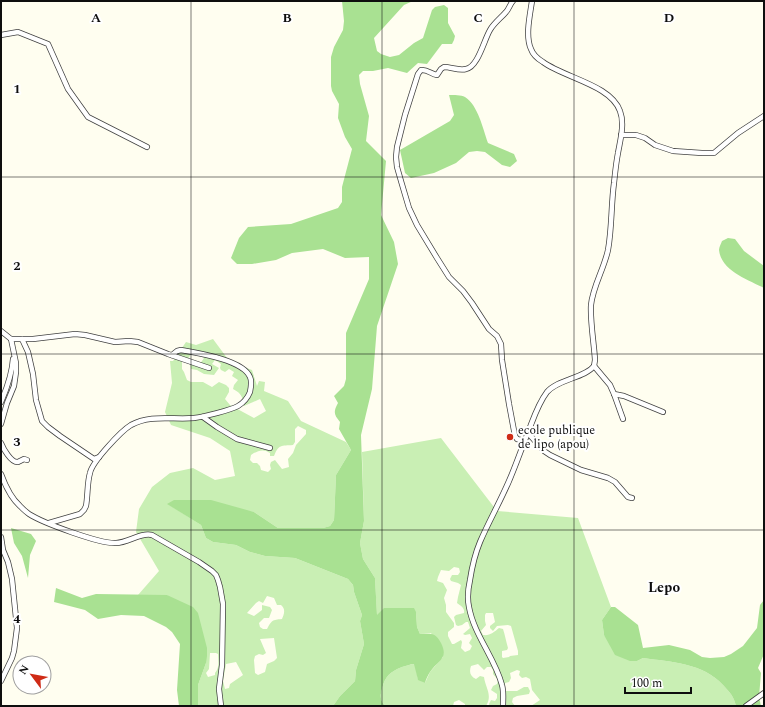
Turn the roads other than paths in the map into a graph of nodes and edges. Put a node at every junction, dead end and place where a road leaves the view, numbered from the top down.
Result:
1 (513, 1) edge
2 (532, 1) edge
3 (1, 35) edge
4 (764, 116) edge
5 (621, 135) junction
6 (148, 146) dead end
7 (1, 331) edge
8 (11, 339) junction
9 (22, 339) junction
10 (13, 352) junction
11 (172, 355) junction
12 (594, 366) junction
13 (210, 368) dead end
14 (614, 394) junction
15 (1, 402) edge
16 (663, 412) dead end
17 (203, 416) junction
18 (623, 419) dead end
19 (1, 424) edge
20 (528, 433) junction
21 (524, 441) junction
22 (1, 443) edge
23 (270, 448) dead end
24 (100, 456) junction
25 (27, 460) dead end
26 (1, 474) edge
27 (632, 498) dead end
28 (50, 523) junction
29 (1, 537) edge
30 (1, 681) edge
31 (764, 693) edge
32 (221, 706) edge
33 (503, 706) edge
34 (746, 706) edge

1 - 21 street
2 - 5 street
3 - 6 street
4 - 5 street
5 - 12 street
7 - 8 street
8 - 9 street
8 - 10 street
9 - 11 street
9 - 24 street
10 - 15 street
10 - 19 street
11 - 13 street
11 - 17 street
12 - 14 street
12 - 20 street
14 - 16 street
14 - 18 street
17 - 23 street
17 - 24 street
20 - 21 street
20 - 27 street
21 - 33 street
22 - 25 street
24 - 28 street
26 - 28 street
28 - 32 street
29 - 30 street
31 - 34 street

